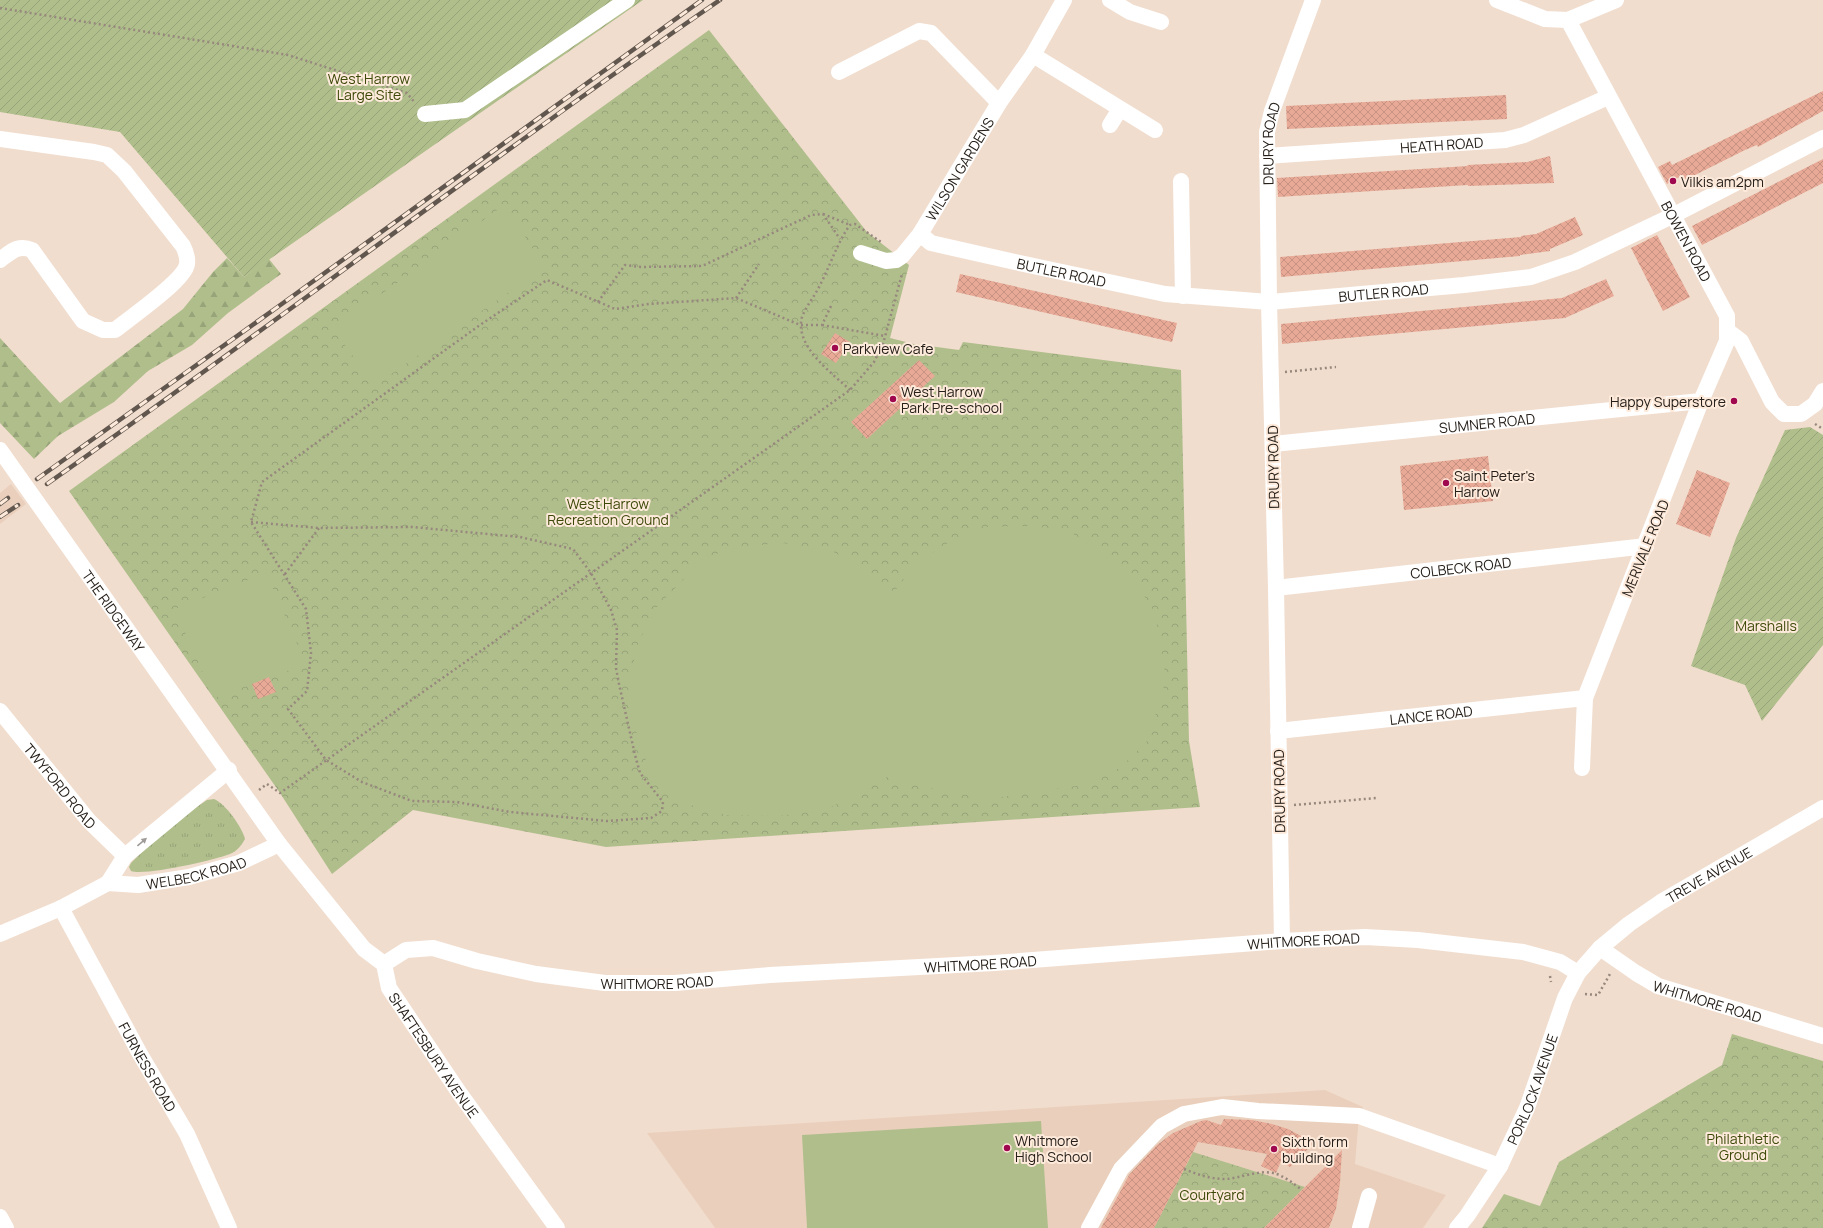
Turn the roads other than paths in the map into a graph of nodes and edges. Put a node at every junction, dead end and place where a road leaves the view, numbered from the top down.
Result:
1 (627, 0) edge
2 (1064, 0) edge
3 (1110, 0) edge
4 (1313, 0) edge
5 (1497, 0) edge
6 (1616, 0) edge
7 (1568, 20) junction
8 (1161, 22) dead end
9 (1033, 55) junction
10 (839, 72) dead end
11 (1608, 97) junction
12 (999, 103) junction
13 (1120, 109) junction
14 (425, 114) road end
15 (1110, 125) dead end
16 (1155, 130) dead end
17 (1823, 138) edge
18 (0, 139) edge
19 (1267, 156) junction
20 (1180, 181) dead end
21 (1672, 216) junction
22 (920, 234) junction
23 (861, 253) dead end
24 (0, 260) edge
25 (1183, 296) junction
26 (1269, 302) junction
27 (1728, 331) junction
28 (1823, 391) edge
29 (1702, 401) junction
30 (1273, 444) junction
31 (0, 450) edge
32 (1646, 546) junction
33 (1276, 588) junction
34 (1585, 698) junction
35 (0, 711) edge
36 (1278, 731) junction
37 (1582, 768) dead end
38 (229, 770) junction
39 (1823, 808) edge
40 (279, 844) junction
41 (125, 856) junction
42 (108, 883) junction
43 (61, 908) junction
44 (0, 934) edge
45 (1282, 941) junction
46 (1600, 948) junction
47 (384, 964) junction
48 (1578, 973) junction
49 (1823, 1036) edge
50 (1500, 1166) junction
51 (1369, 1196) dead end
52 (0, 1217) edge
53 (6, 1228) edge
54 (230, 1228) edge
55 (557, 1228) edge
56 (1089, 1228) edge
57 (1360, 1228) edge
58 (1457, 1228) edge

1 - 14 street
2 - 9 street, WILSON GARDENS
3 - 8 street
4 - 19 street, DRURY ROAD
5 - 7 street
6 - 7 street
7 - 11 street, BOWEN ROAD
9 - 12 street, WILSON GARDENS
9 - 13 street
10 - 12 street, WILSON GARDENS
11 - 19 street, HEATH ROAD
11 - 21 street, BOWEN ROAD
12 - 22 street, WILSON GARDENS
13 - 15 street
13 - 16 street
17 - 21 street, BUTLER ROAD
18 - 24 street
19 - 26 street, DRURY ROAD
20 - 25 street
21 - 26 street, BUTLER ROAD
21 - 27 street, BOWEN ROAD
22 - 23 street, WILSON GARDENS
22 - 25 street, BUTLER ROAD
25 - 26 street, BUTLER ROAD
26 - 30 street, DRURY ROAD
27 - 28 street
27 - 29 street, MERIVALE ROAD
29 - 30 street, SUMNER ROAD
29 - 32 street, MERIVALE ROAD
30 - 33 street, DRURY ROAD
31 - 38 street, THE RIDGEWAY
32 - 33 street, COLBECK ROAD
32 - 34 street, MERIVALE ROAD
33 - 36 street, DRURY ROAD
34 - 36 street, LANCE ROAD
34 - 37 street, MERIVALE ROAD
35 - 41 street, TWYFORD ROAD
36 - 45 street, DRURY ROAD
38 - 40 street
41 -> 38 street
39 - 46 street, TREVE AVENUE
40 - 42 street, WELBECK ROAD
40 - 47 street
41 - 42 street
42 - 43 street
43 - 44 street
43 - 54 street, FURNESS ROAD
45 - 47 street, WHITMORE ROAD
45 - 48 street, WHITMORE ROAD
46 - 48 street, PORLOCK AVENUE
46 - 49 street, WHITMORE ROAD
47 - 55 street, SHAFTESBURY AVENUE
48 - 50 street, PORLOCK AVENUE
50 - 56 street
50 - 58 street, PORLOCK AVENUE
51 - 57 street
52 - 53 street

